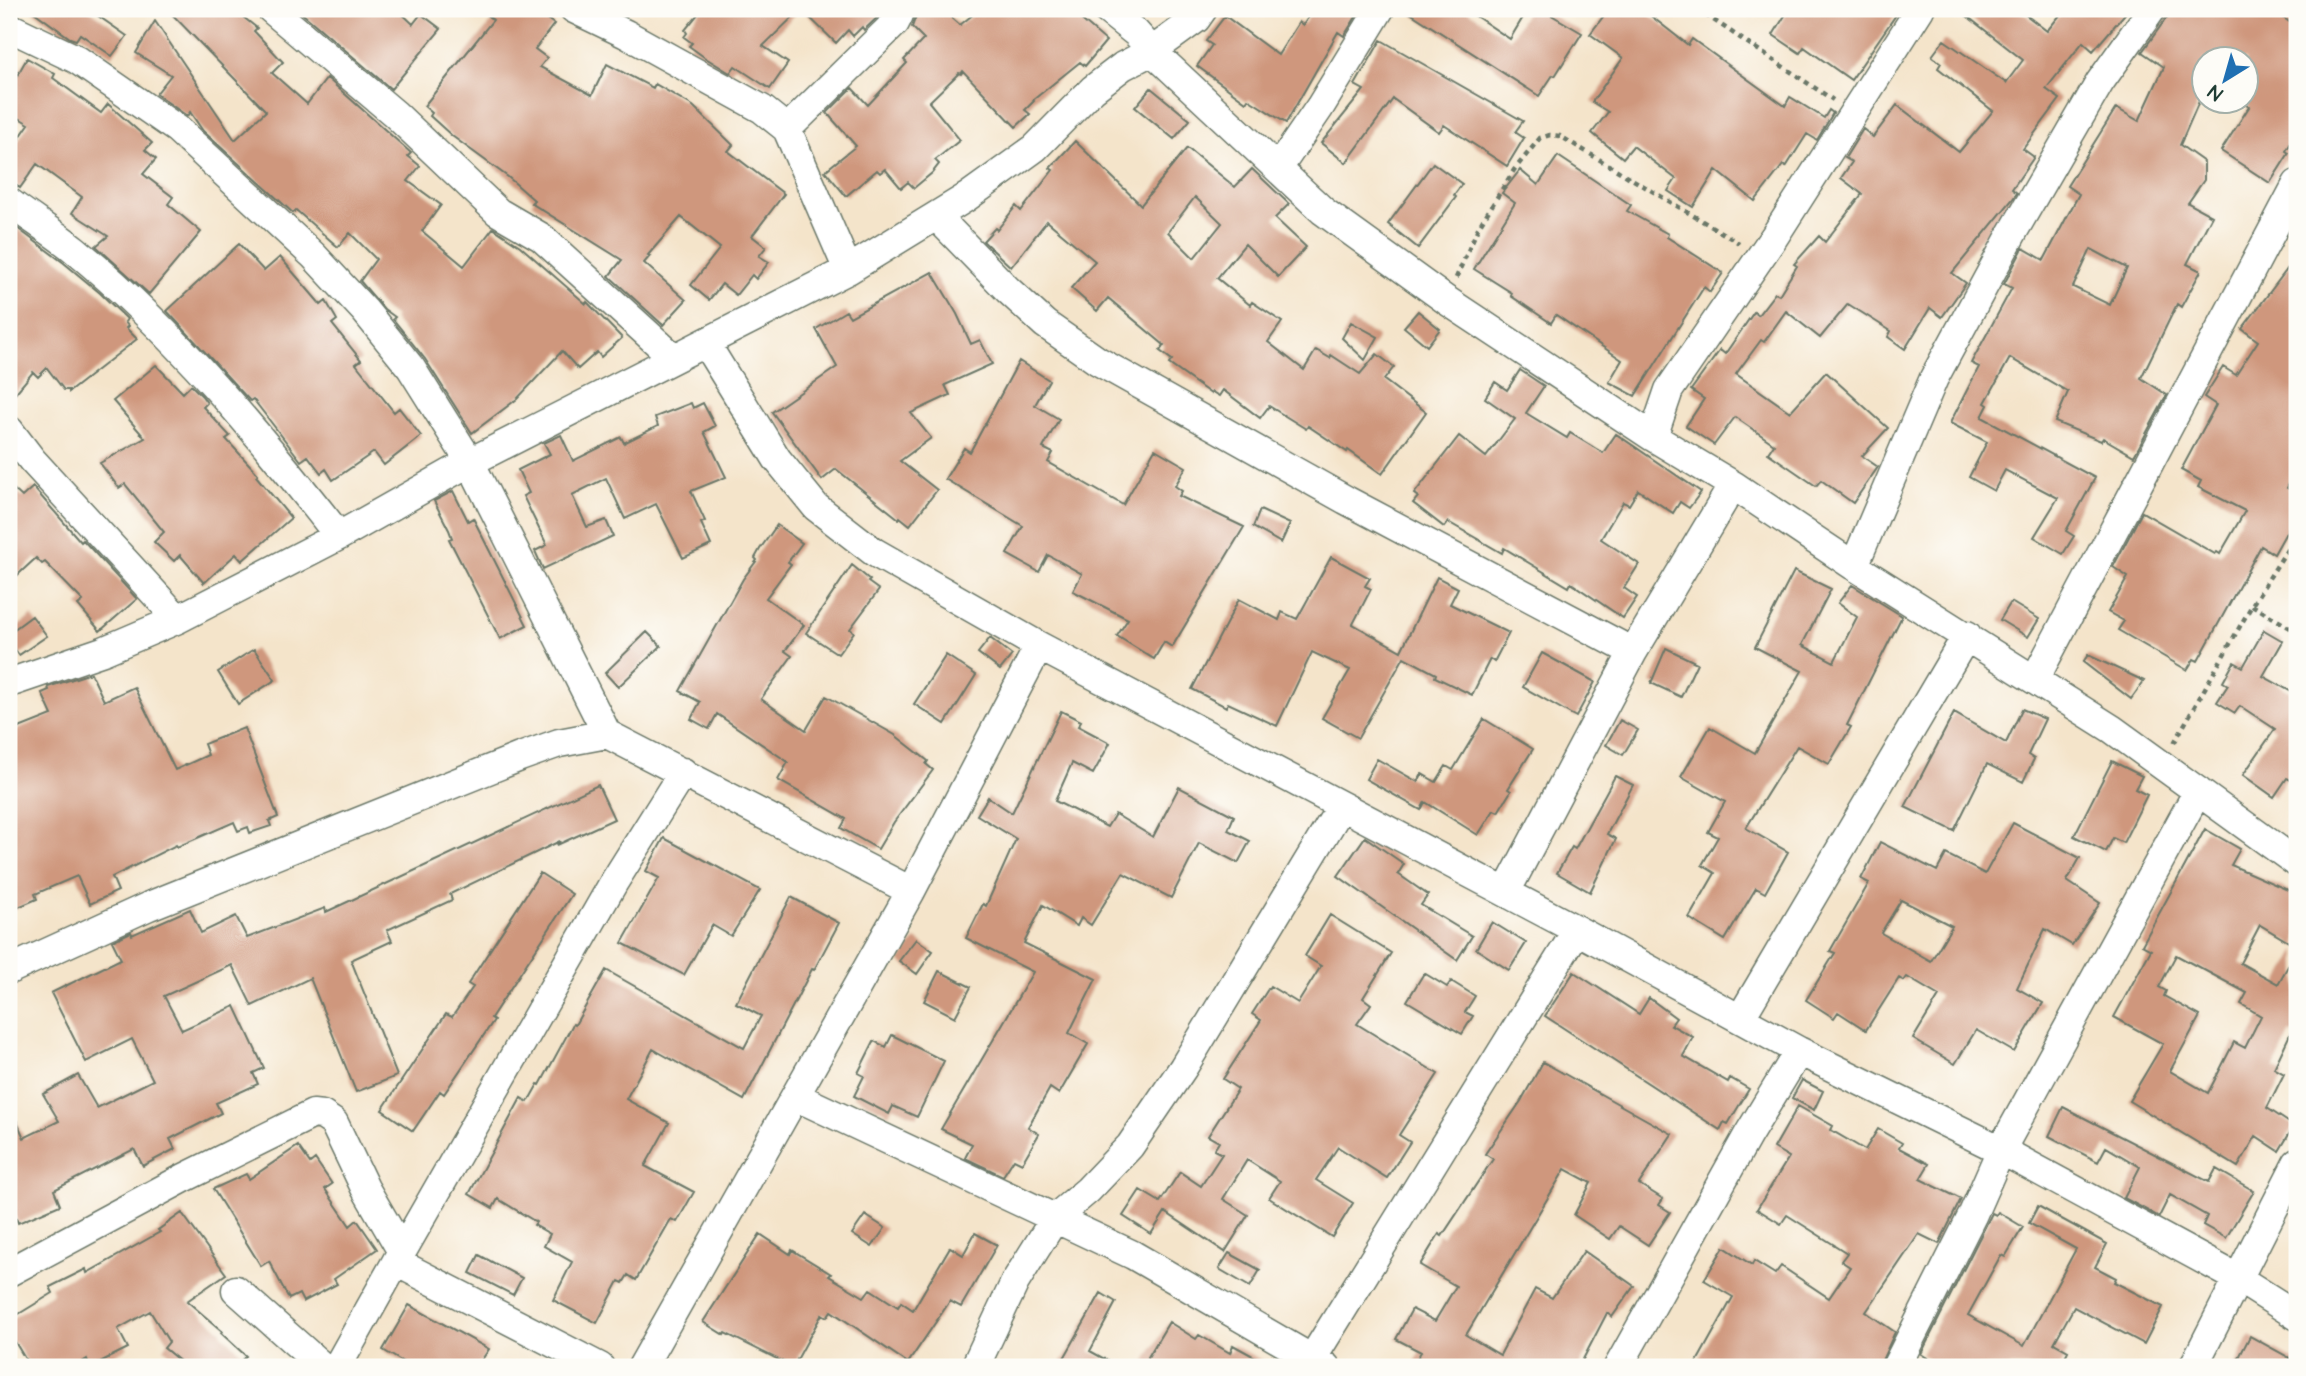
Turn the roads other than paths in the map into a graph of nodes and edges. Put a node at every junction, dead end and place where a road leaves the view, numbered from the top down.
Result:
1 (271, 9) edge
2 (575, 9) edge
3 (896, 9) edge
4 (1106, 9) edge
5 (1203, 9) edge
6 (1380, 9) edge
7 (1920, 9) edge
8 (2152, 9) edge
9 (9, 27) edge
10 (1152, 51) junction
11 (787, 129) junction
12 (1279, 167) junction
13 (2297, 184) edge
14 (9, 202) edge
15 (937, 217) junction
16 (848, 270) junction
17 (706, 344) junction
18 (673, 357) junction
19 (9, 430) edge
20 (1653, 437) junction
21 (470, 462) junction
22 (1733, 485) junction
23 (338, 536) junction
24 (1854, 566) junction
25 (178, 618) junction
26 (1967, 635) junction
27 (1039, 646) junction
28 (1633, 652) junction
29 (11, 677) edge
30 (2035, 680) junction
31 (607, 734) junction
32 (683, 772) junction
33 (2198, 791) junction
34 (1340, 807) junction
35 (2297, 863) edge
36 (911, 891) junction
37 (1506, 892) junction
38 (1577, 930) junction
39 (9, 970) edge
40 (1740, 1019) junction
41 (1799, 1051) junction
42 (797, 1097) junction
43 (2001, 1150) junction
44 (2297, 1163) edge
45 (1055, 1218) junction
46 (399, 1256) junction
47 (9, 1272) edge
48 (2239, 1279) junction
49 (236, 1290) dead end
50 (2297, 1316) edge
51 (1315, 1365) edge
52 (323, 1367) edge
53 (337, 1367) edge
54 (600, 1367) edge
55 (642, 1367) edge
56 (975, 1367) edge
57 (1618, 1367) edge
58 (1896, 1367) edge
59 (2193, 1367) edge

1 - 18 street
2 - 11 street
3 - 11 street
4 - 10 street
5 - 10 street
6 - 12 street
7 - 20 street
8 - 24 street
9 - 21 street
10 - 12 street
10 - 15 street
11 - 16 street
12 - 20 street
13 - 30 street
14 - 23 street
15 - 16 street
15 - 28 street
16 - 17 street
17 - 18 street
17 - 27 street
18 - 21 street
19 - 25 street
20 - 22 street
21 - 23 street
21 - 31 street
22 - 24 street
22 - 28 street
23 - 25 street
24 - 26 street
25 - 29 street
26 - 30 street
26 - 40 street
27 - 34 street
27 - 36 street
28 - 37 street
30 - 33 street
31 - 32 street
31 - 39 street
32 - 36 street
32 - 46 street
33 - 35 street
33 - 43 street
34 - 37 street
34 - 45 street
36 - 42 street
37 - 38 street
38 - 40 street
38 - 51 street
40 - 41 street
41 - 43 street
41 - 57 street
42 - 45 street
42 - 55 street
43 - 48 street
43 - 58 street
44 - 48 street
45 - 51 street
45 - 56 street
46 - 47 street
46 - 53 street
46 - 54 street
48 - 50 street
48 - 59 street
49 - 52 street

